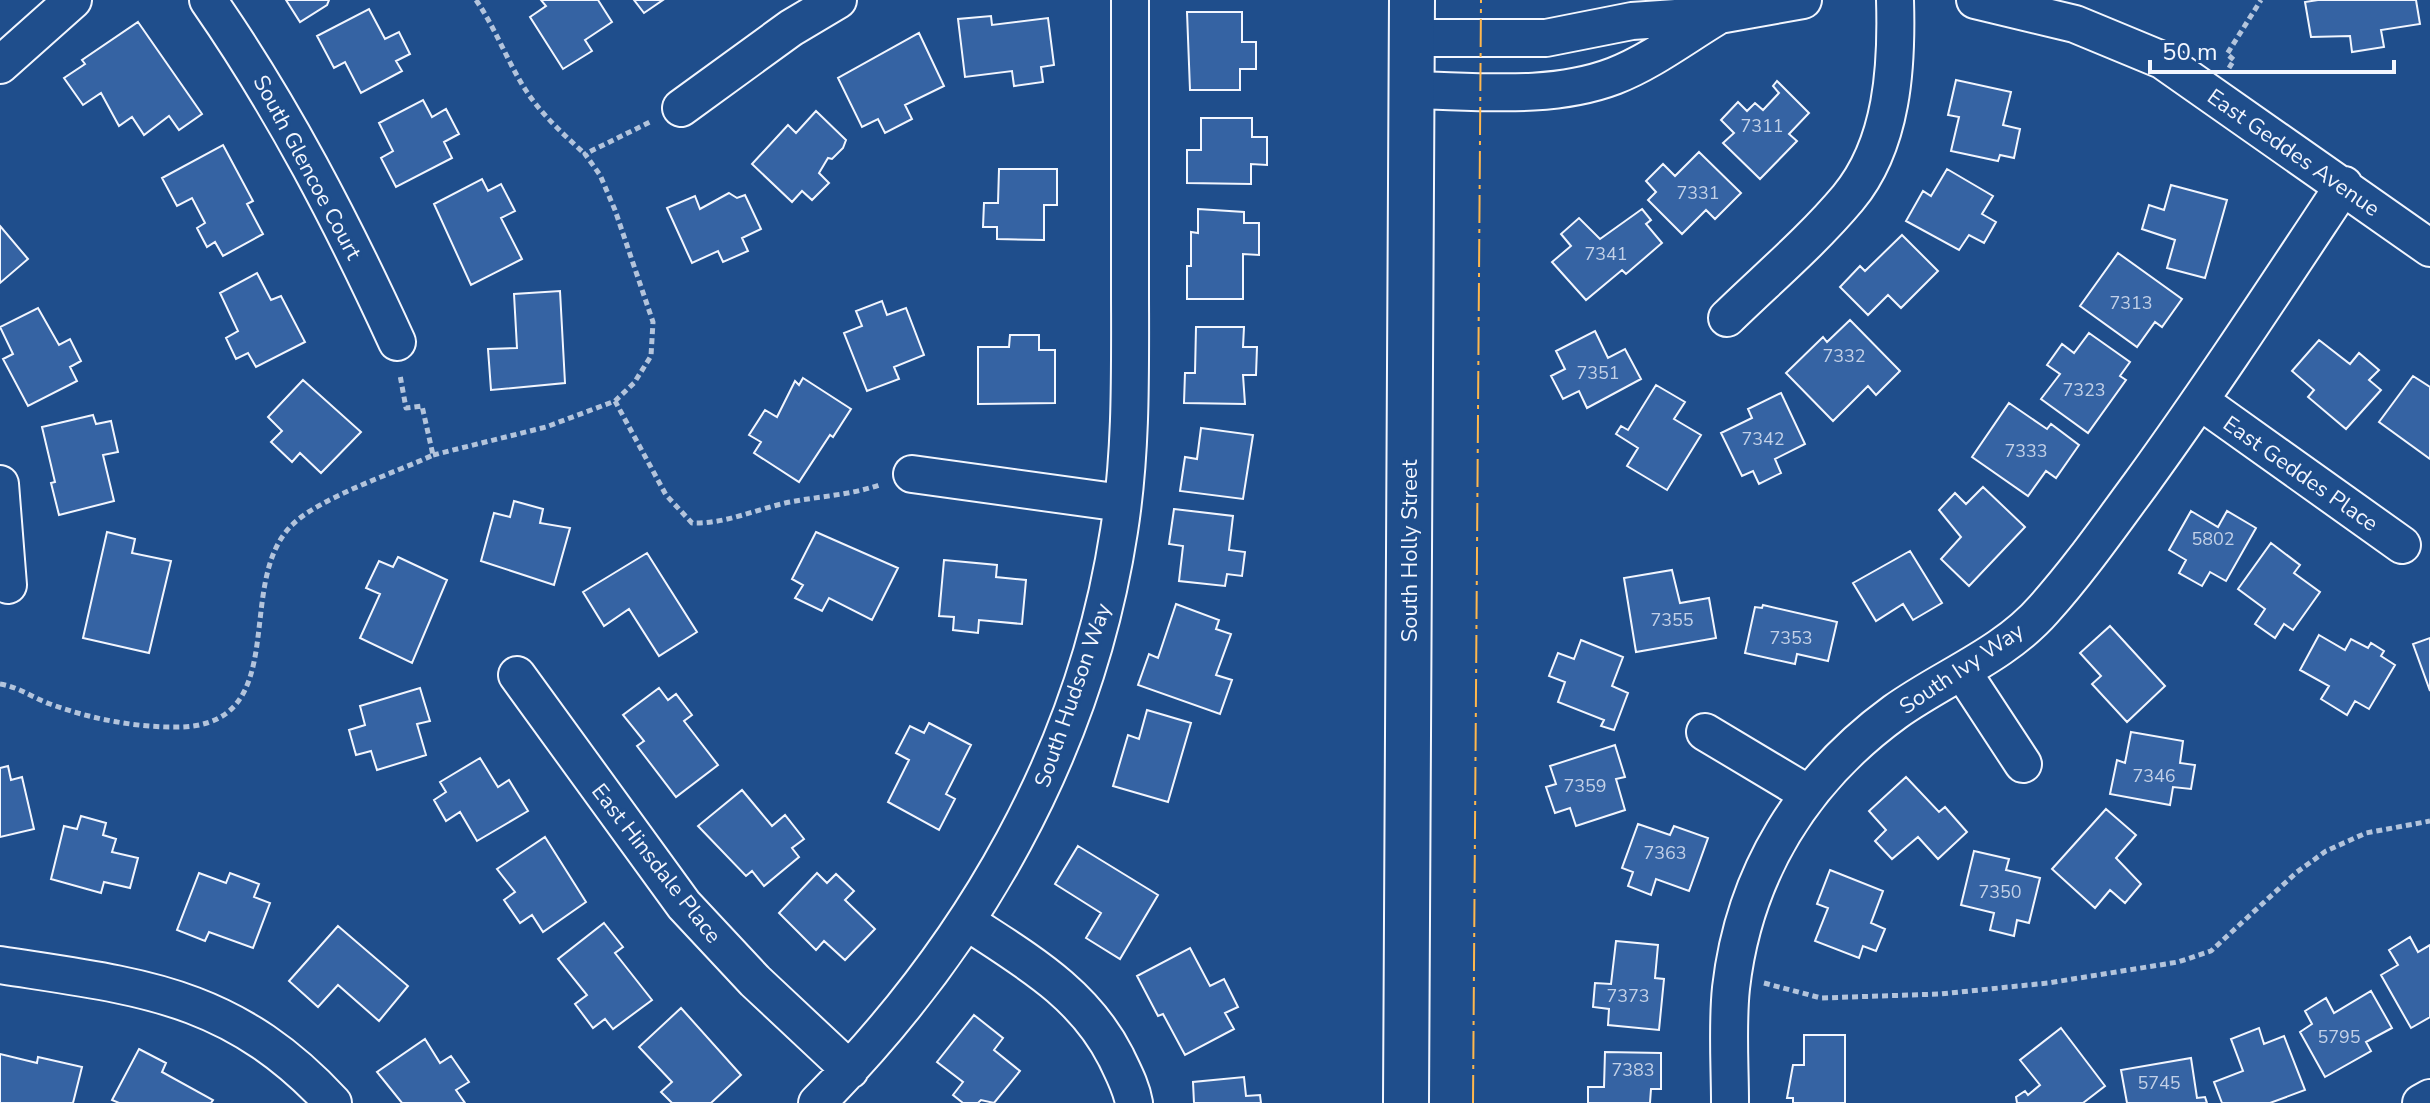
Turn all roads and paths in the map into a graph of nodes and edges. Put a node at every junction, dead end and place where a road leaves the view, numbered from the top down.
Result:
1 (73, 0) edge
2 (208, 0) edge
3 (476, 0) edge
4 (838, 0) edge
5 (1130, 0) edge
6 (1803, 0) edge
7 (1895, 0) edge
8 (1975, 0) edge
9 (2261, 0) edge
10 (1719, 15) junction
11 (1412, 19) edge
12 (0, 65) edge
13 (1411, 90) junction
14 (2212, 94) junction
15 (681, 108) joint
16 (585, 154) junction
17 (2344, 185) junction
18 (2430, 248) edge
19 (1727, 318) dead end
20 (397, 342) joint
21 (615, 401) junction
22 (2200, 401) junction
23 (433, 455) junction
24 (912, 474) joint
25 (0, 484) edge
26 (1122, 503) junction
27 (2402, 545) dead end
28 (8, 585) dead end
29 (1962, 671) junction
30 (517, 675) dead end
31 (0, 684) edge
32 (1705, 732) dead end
33 (2023, 764) dead end
34 (1807, 793) junction
35 (2430, 821) edge
36 (966, 921) junction
37 (0, 965) edge
38 (1734, 971) junction
39 (850, 1070) junction
40 (2430, 1098) edge
41 (333, 1103) edge
42 (817, 1103) edge
43 (1134, 1103) edge
44 (1406, 1103) edge
45 (1730, 1103) edge
46 (2421, 1103) edge

1 - 12 street
2 - 20 street, South Glencoe Court
3 - 16 path
4 - 15 street
5 - 26 street, South Hudson Way
6 - 10 street
7 - 19 street
8 - 14 street, East Geddes Avenue
9 - 14 path
10 - 11 street
10 - 13 street
11 - 13 main road, South Holly Street
13 - 44 main road, South Holly Street
14 - 17 street, East Geddes Avenue
15 - 16 path
16 - 21 path
17 - 18 street, East Geddes Avenue
17 - 22 street, South Ivy Way
20 - 23 path
21 - 23 path
21 - 24 path
22 - 27 street, East Geddes Place
22 - 29 street, South Ivy Way
23 - 31 path
24 - 26 street
25 - 28 street
26 - 36 street, South Hudson Way
29 - 33 street
29 - 34 street, South Ivy Way
30 - 39 street, East Hinsdale Place
32 - 34 street
34 - 38 street, South Ivy Way
35 - 38 path
36 - 39 street, South Hudson Way
36 - 43 street
37 - 41 street
38 - 45 street, South Ivy Way
39 - 42 street, South Hudson Way
40 - 46 street

